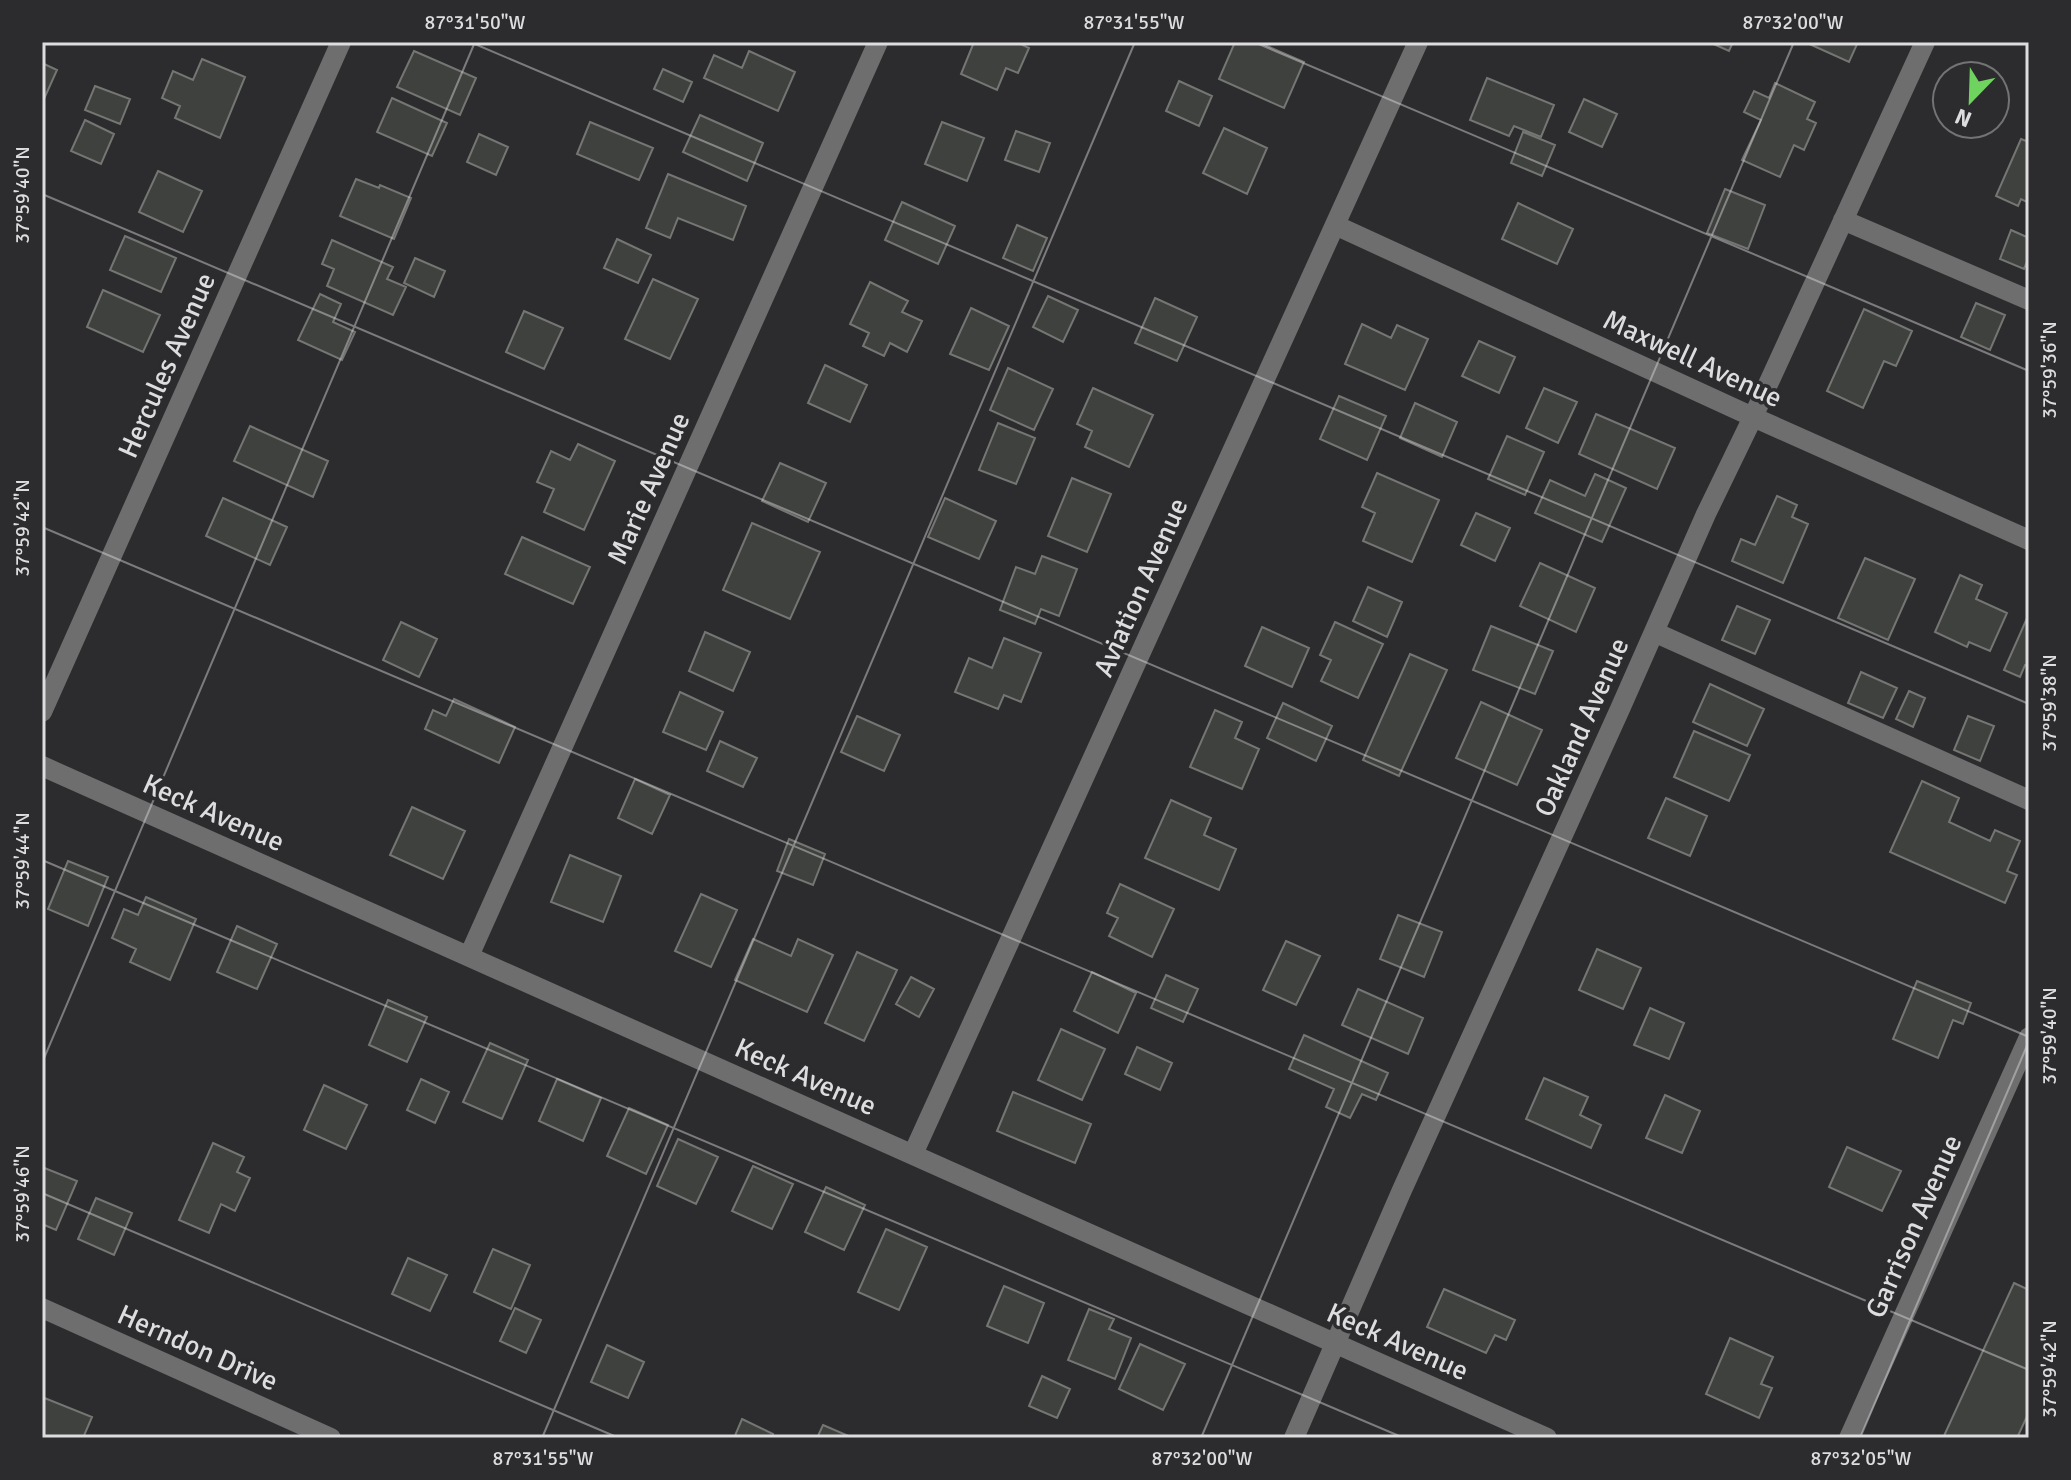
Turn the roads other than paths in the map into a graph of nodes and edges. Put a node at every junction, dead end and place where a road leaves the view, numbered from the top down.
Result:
1 (341, 42) edge
2 (878, 42) edge
3 (1418, 42) edge
4 (1925, 42) edge
5 (1843, 220) junction
6 (1335, 225) junction
7 (2029, 300) edge
8 (1753, 417) junction
9 (2029, 540) edge
10 (1654, 632) junction
11 (42, 712) edge
12 (42, 766) edge
13 (2029, 800) edge
14 (469, 956) junction
15 (2029, 1037) edge
16 (913, 1154) junction
17 (42, 1308) edge
18 (1335, 1343) junction
19 (331, 1438) edge
20 (1294, 1438) edge
21 (1547, 1438) edge
22 (1849, 1438) edge

1 - 11 street, Hercules Avenue
2 - 14 street, Marie Avenue
3 - 6 street, Aviation Avenue
4 - 5 street, Oakland Avenue
5 - 7 street
5 - 8 street, Oakland Avenue
6 - 8 street, Maxwell Avenue
6 - 16 street, Aviation Avenue
8 - 9 street, Maxwell Avenue
8 - 10 street, Oakland Avenue
10 - 13 street
10 - 18 street, Oakland Avenue
12 - 14 street, Keck Avenue
14 - 16 street, Keck Avenue
15 - 22 street, Garrison Avenue
16 - 18 street, Keck Avenue
17 - 19 street, Herndon Drive
18 - 20 street, Oakland Avenue
18 - 21 street, Keck Avenue

